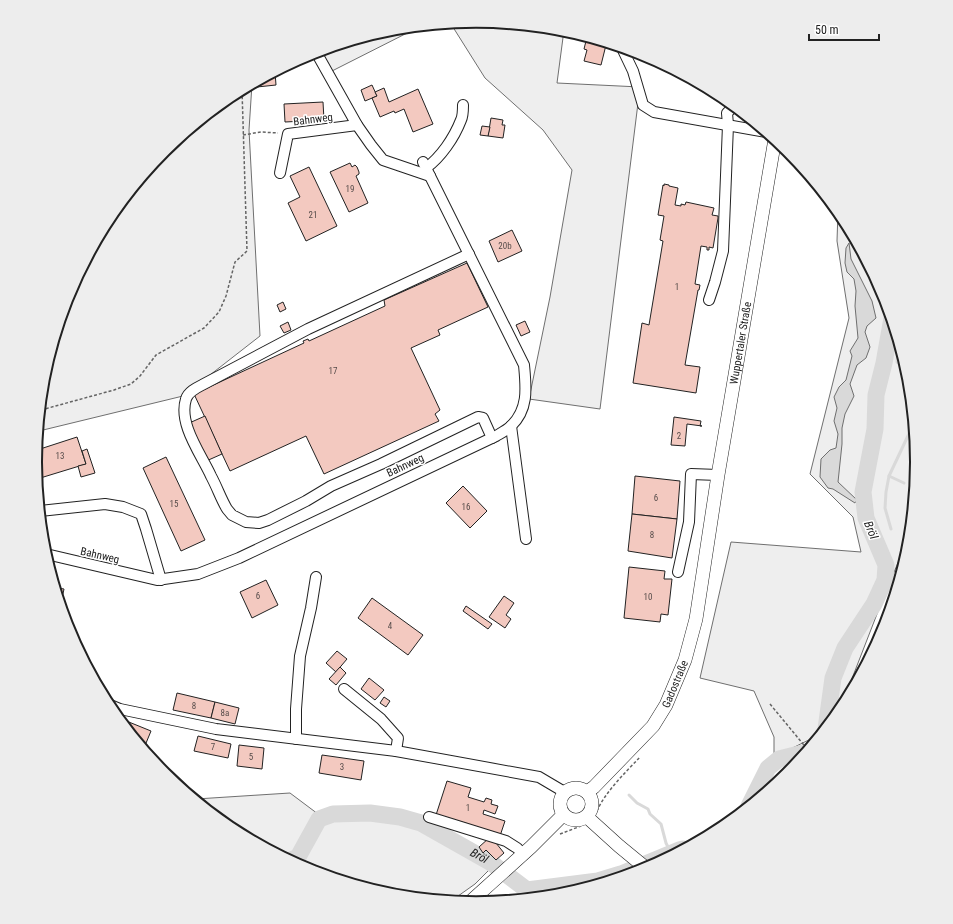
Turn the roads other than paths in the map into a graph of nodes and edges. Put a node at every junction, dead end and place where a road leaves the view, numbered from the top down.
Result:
1 (625, 54) edge
2 (319, 58) edge
3 (463, 105) dead end
4 (730, 110) edge
5 (728, 125) junction
6 (357, 126) junction
7 (756, 130) edge
8 (774, 146) edge
9 (427, 169) junction
10 (280, 173) dead end
11 (469, 254) junction
12 (709, 300) dead end
13 (511, 426) junction
14 (492, 438) junction
15 (718, 476) junction
16 (45, 510) edge
17 (526, 539) dead end
18 (706, 547) joint
19 (53, 556) edge
20 (678, 572) dead end
21 (316, 577) dead end
22 (161, 580) junction
23 (344, 689) dead end
24 (120, 709) edge
25 (296, 739) junction
26 (396, 751) junction
27 (587, 792) junction
28 (564, 793) junction
29 (563, 815) junction
30 (429, 817) dead end
31 (587, 817) junction
32 (519, 857) junction
33 (641, 864) edge
34 (477, 896) edge

1 - 5 street
2 - 6 street, Bahnweg
3 - 9 street
4 - 5 street
5 - 7 street
5 - 12 street
6 - 9 street, Bahnweg
6 - 10 street, Bahnweg
8 - 15 main road, Wuppertaler Straße
9 - 11 street, Bahnweg
11 - 13 street, Bahnweg
11 - 14 street
13 - 14 street, Bahnweg
13 - 17 street
14 - 22 street, Bahnweg
15 - 18 main road, Wuppertaler Straße
15 - 20 street
16 - 22 street
18 - 27 main road, Gadostraße
19 - 22 street, Bahnweg
21 - 25 street
23 - 26 street
24 - 25 street
25 - 26 street
26 - 28 street
27 - 28 main road
27 - 31 main road
28 - 29 main road
29 - 31 main road
29 - 32 main road
30 - 32 street
31 - 33 main road
32 - 34 main road

